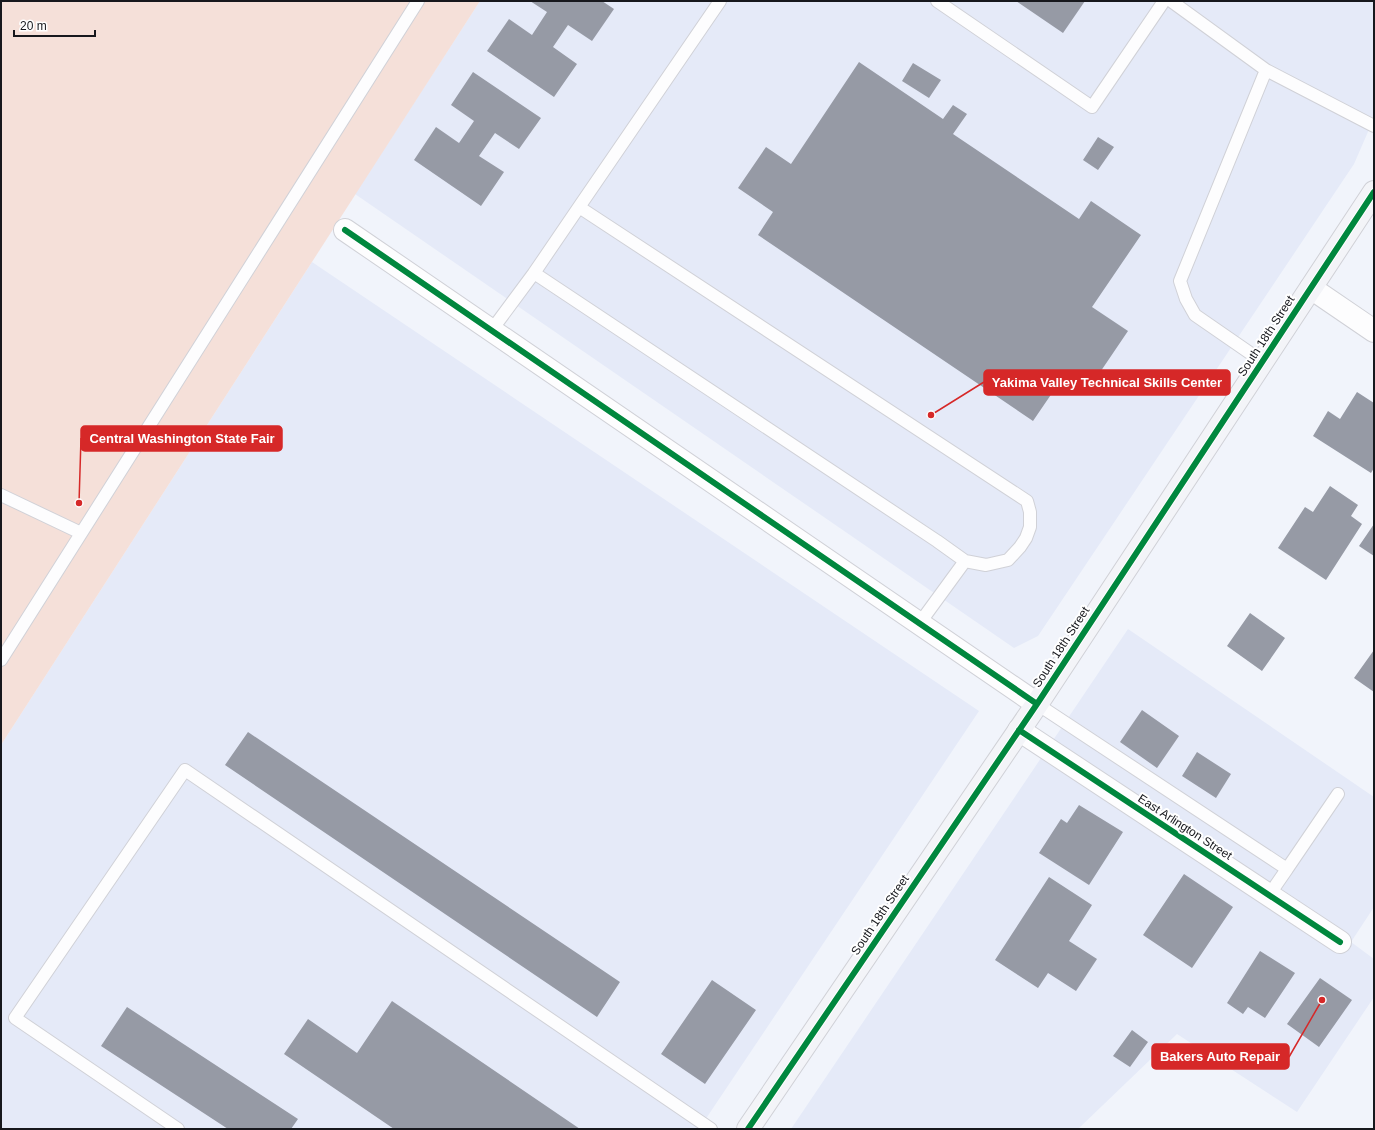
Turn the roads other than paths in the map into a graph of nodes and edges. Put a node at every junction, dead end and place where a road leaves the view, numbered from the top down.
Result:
1 (418, 1) edge
2 (720, 1) edge
3 (937, 1) edge
4 (1164, 1) edge
5 (1171, 1) edge
6 (1266, 70) junction
7 (1374, 126) edge
8 (1374, 192) edge
9 (579, 207) junction
10 (345, 230) dead end
11 (534, 273) junction
12 (1311, 288) junction
13 (491, 331) junction
14 (1374, 331) edge
15 (1263, 362) junction
16 (2, 497) edge
17 (81, 533) junction
18 (965, 561) junction
19 (919, 624) junction
20 (1, 660) edge
21 (1037, 704) junction
22 (1019, 730) junction
23 (1338, 794) dead end
24 (1287, 869) junction
25 (1269, 895) junction
26 (1340, 942) dead end
27 (178, 1129) edge
28 (711, 1129) edge
29 (748, 1129) edge

1 - 17 lane
2 - 9 lane
3 - 4 lane
5 - 6 lane
6 - 7 lane
6 - 15 lane
8 - 12 street, South 18th Street
9 - 11 lane
9 - 18 lane
10 - 13 street
11 - 13 lane
11 - 18 lane
12 - 14 street
12 - 15 street, South 18th Street
13 - 19 street
15 - 21 street, South 18th Street
16 - 17 lane
17 - 20 lane
18 - 19 lane
19 - 21 street
21 - 22 street, South 18th Street
21 - 24 lane
22 - 25 street, East Arlington Street
22 - 29 street, South 18th Street
23 - 24 lane
24 - 25 lane
25 - 26 street, East Arlington Street
27 - 28 lane

